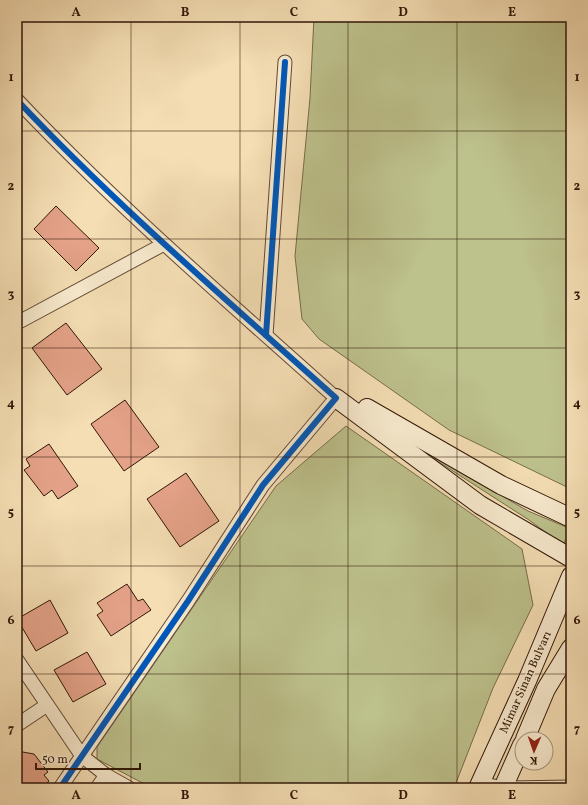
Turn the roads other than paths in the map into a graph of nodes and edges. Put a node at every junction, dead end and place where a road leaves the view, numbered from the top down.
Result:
1 (285, 62) dead end
2 (17, 100) edge
3 (164, 244) junction
4 (17, 323) edge
5 (266, 335) junction
6 (336, 398) junction
7 (571, 518) edge
8 (571, 558) edge
9 (571, 576) edge
10 (571, 648) edge
11 (17, 660) edge
12 (47, 704) junction
13 (17, 724) edge
14 (528, 731) edge
15 (82, 756) junction
16 (514, 764) edge
17 (106, 775) junction
18 (479, 785) edge
19 (571, 787) edge
20 (60, 788) edge
21 (97, 788) edge
22 (129, 788) edge
23 (503, 788) edge

1 - 5 street
2 - 3 street
3 - 4 street
3 - 5 street
5 - 6 street
6 - 7 main road
6 - 8 main road
6 - 15 street
9 - 18 main road, Mimar Sinan Bulvarı
10 - 14 main road, Mimar Sinan Bulvarı
11 - 12 street
12 - 13 street
12 - 15 street
15 - 17 street
15 - 20 street
16 - 23 main road, Mimar Sinan Bulvarı
17 - 21 street
17 - 22 street
18 - 23 street
19 - 23 street

